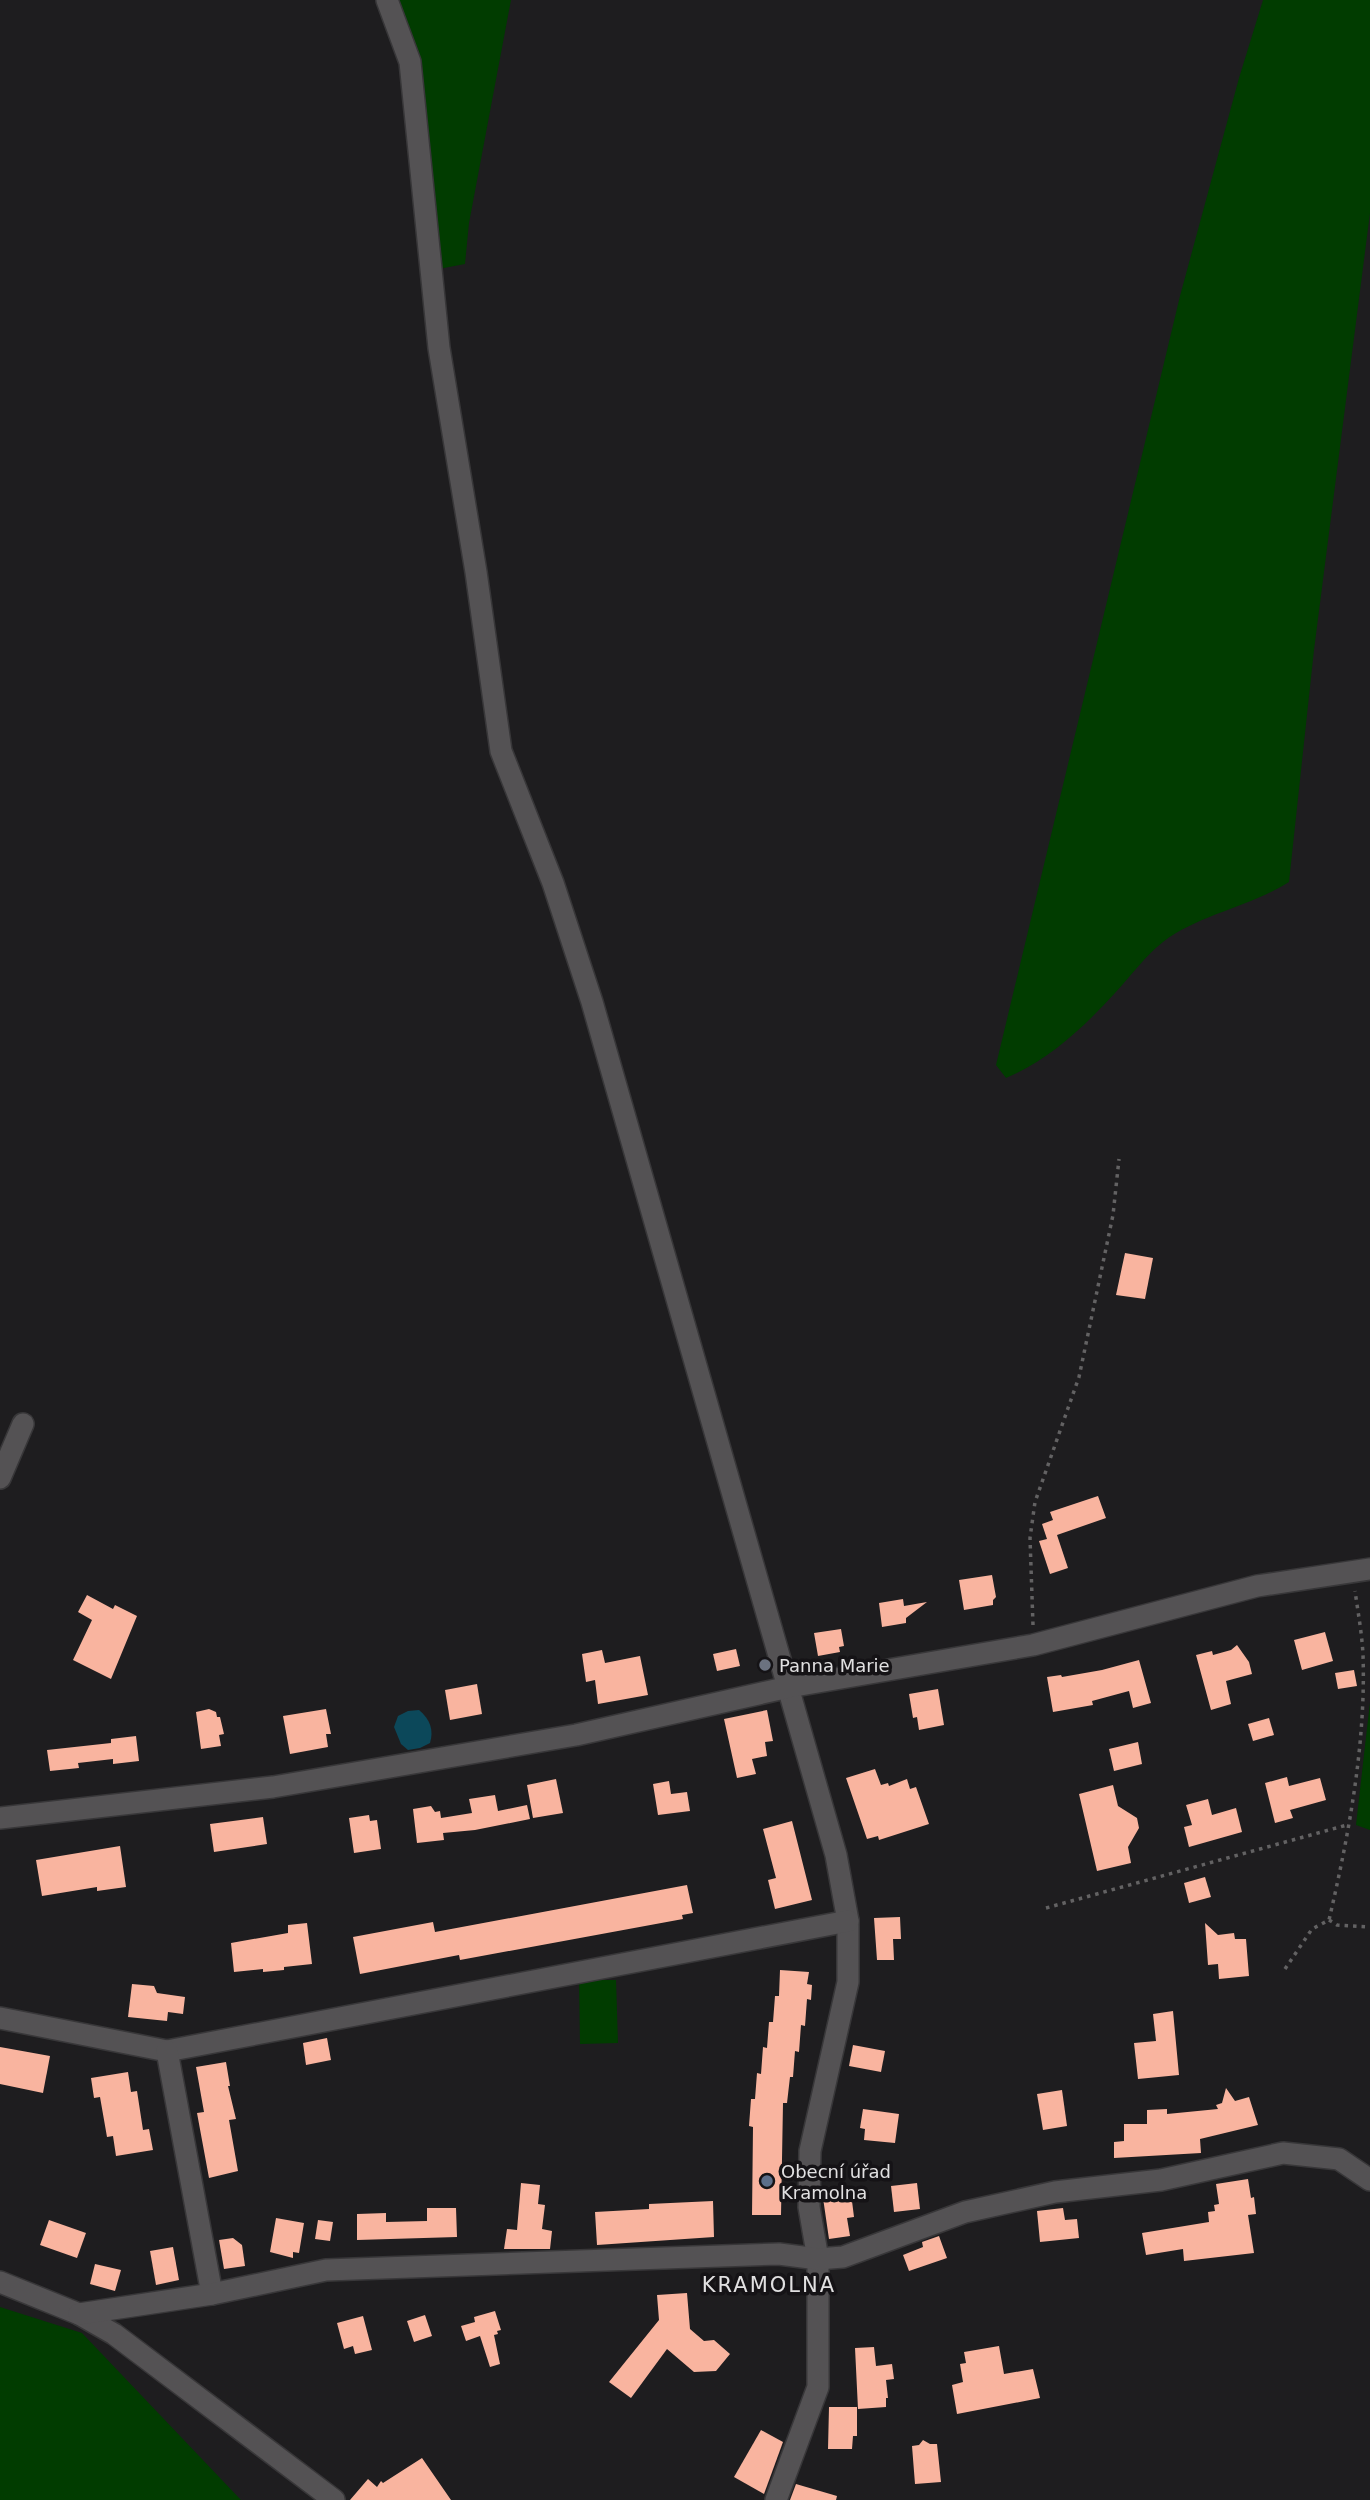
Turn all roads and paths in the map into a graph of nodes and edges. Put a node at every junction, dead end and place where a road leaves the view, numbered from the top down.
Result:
1 (387, 0) edge
2 (1119, 1159) dead end
3 (23, 1424) dead end
4 (0, 1478) edge
5 (1362, 1570) edge
6 (1034, 1645) junction
7 (789, 1687) junction
8 (0, 1818) edge
9 (1347, 1825) junction
10 (1046, 1908) dead end
11 (1329, 1920) junction
12 (848, 1921) junction
13 (1370, 1927) edge
14 (1285, 1969) dead end
15 (0, 2018) edge
16 (167, 2051) junction
17 (1370, 2180) edge
18 (818, 2259) junction
19 (0, 2282) edge
20 (212, 2294) junction
21 (79, 2314) junction
22 (334, 2500) edge
23 (776, 2500) edge

1 - 7 street
2 - 6 path
3 - 4 street
5 - 6 street
5 - 9 path
6 - 7 street
7 - 8 street
7 - 12 street
9 - 10 path
9 - 11 path
11 - 13 path
11 - 14 path
12 - 16 street
12 - 18 street
15 - 16 street
16 - 20 street
17 - 18 street
18 - 20 street
18 - 23 street
19 - 21 street
20 - 21 street
21 - 22 street

